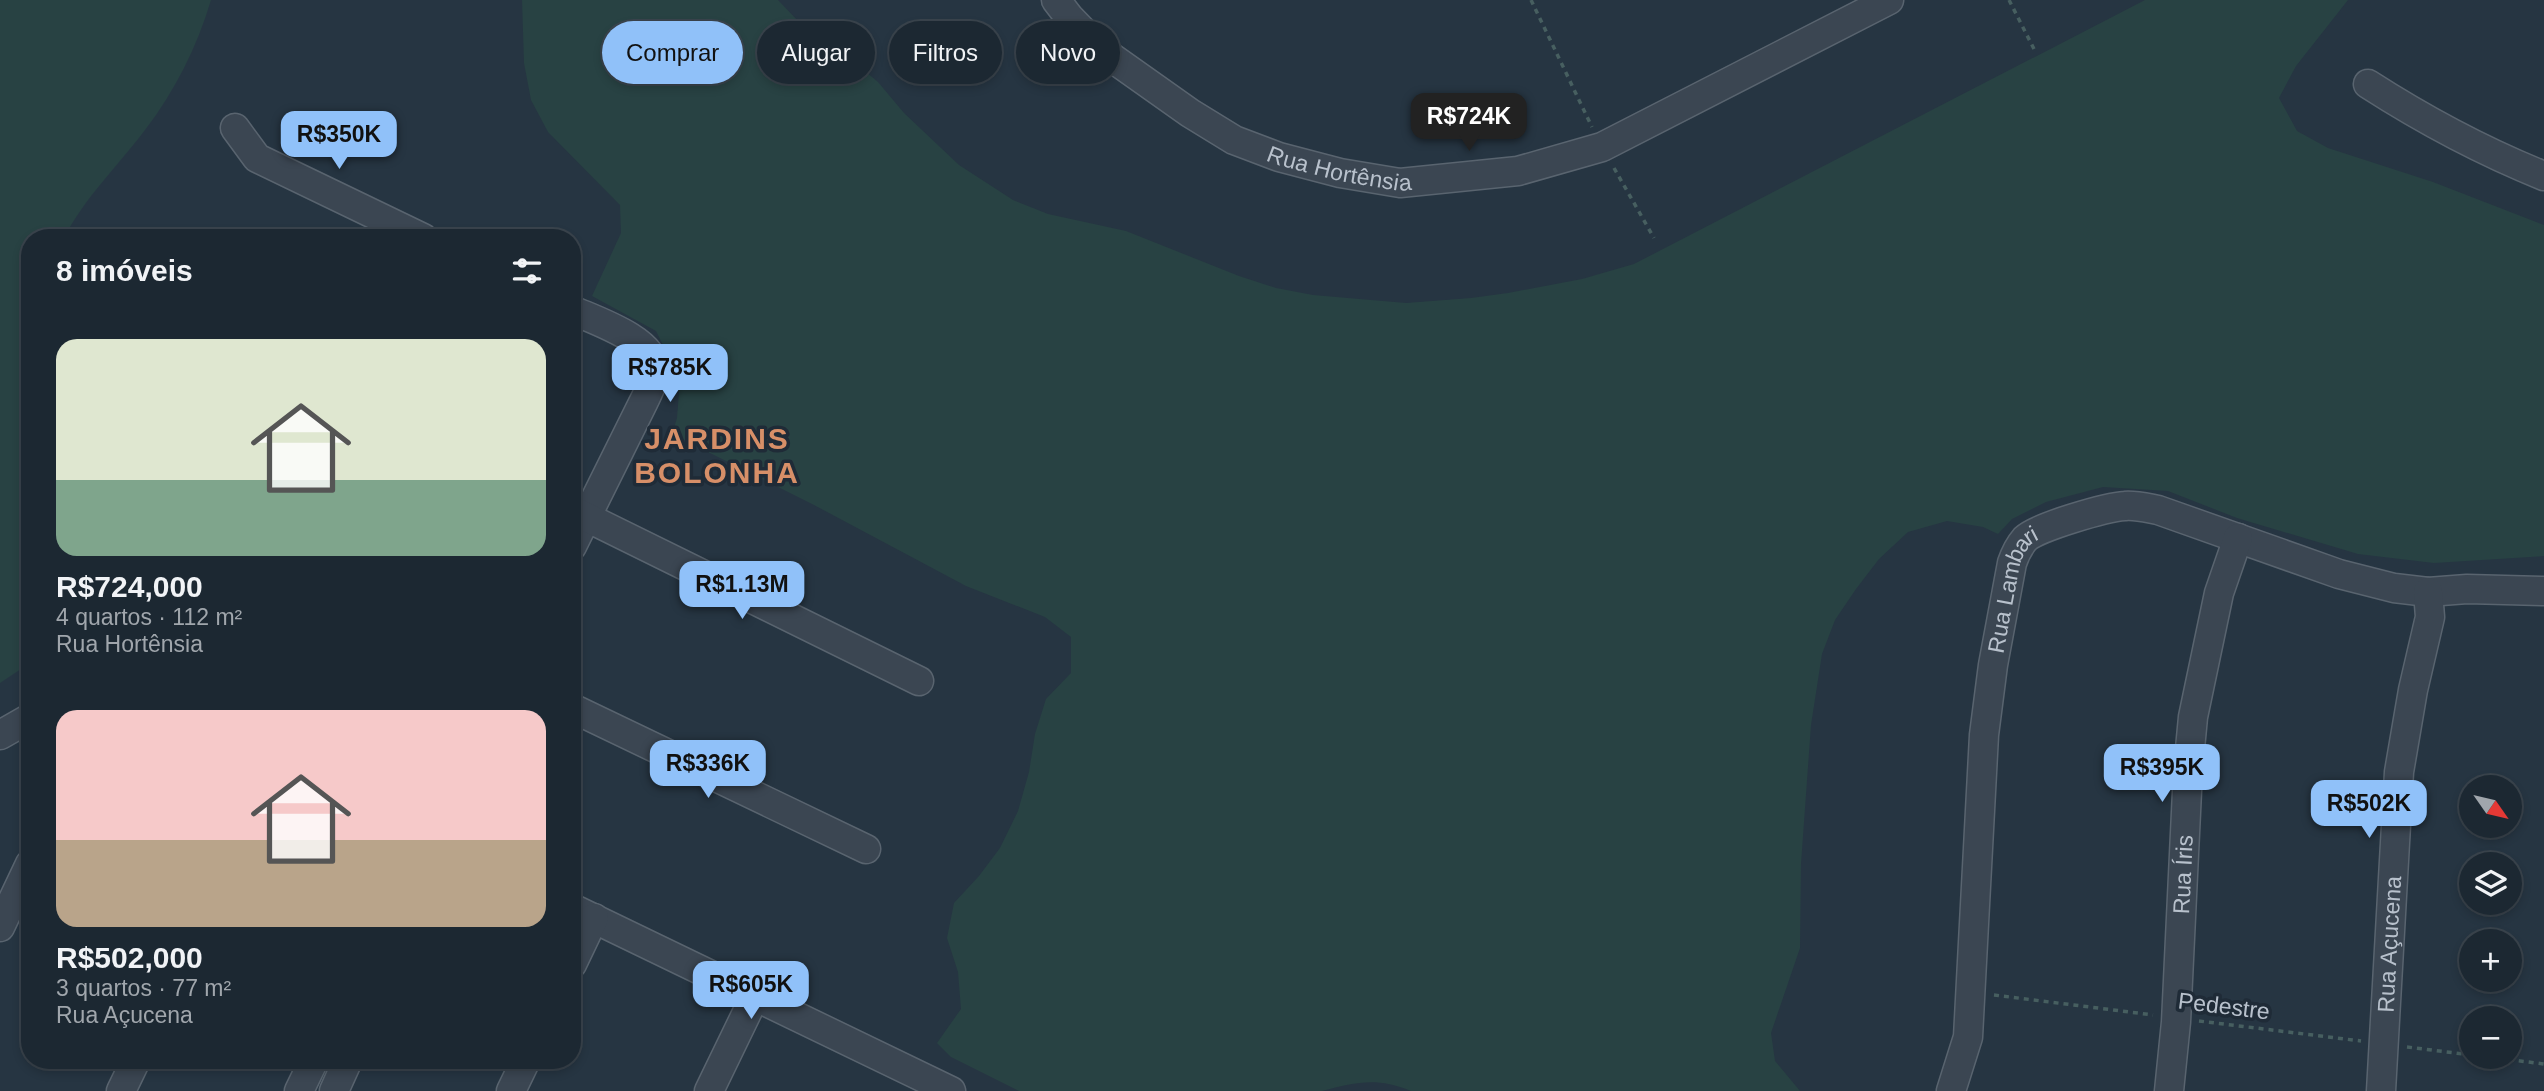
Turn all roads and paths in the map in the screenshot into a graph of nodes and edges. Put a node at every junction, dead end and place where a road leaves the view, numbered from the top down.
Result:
1 (1056, 0) edge
2 (1531, 0) edge
3 (1889, 0) edge
4 (2009, 0) edge
5 (2034, 49) dead end
6 (2368, 84) dead end
7 (235, 128) dead end
8 (1602, 147) junction
9 (2544, 176) edge
10 (404, 229) edge
11 (1654, 238) dead end
12 (581, 314) edge
13 (581, 511) edge
14 (581, 513) edge
15 (2238, 538) junction
16 (2544, 591) edge
17 (2428, 592) junction
18 (919, 681) dead end
19 (581, 712) edge
20 (21, 723) edge
21 (0, 735) edge
22 (866, 849) dead end
23 (21, 883) edge
24 (583, 913) edge
25 (0, 927) edge
26 (1972, 992) junction
27 (755, 996) junction
28 (2176, 1018) junction
29 (2382, 1044) junction
30 (2459, 1054) edge
31 (2522, 1061) edge
32 (2544, 1064) edge
33 (132, 1069) edge
34 (310, 1069) edge
35 (344, 1069) edge
36 (522, 1069) edge
37 (914, 1083) edge
38 (121, 1091) edge
39 (299, 1091) edge
40 (334, 1091) edge
41 (511, 1091) edge
42 (709, 1091) edge
43 (951, 1091) edge
44 (1951, 1091) edge
45 (2169, 1091) edge
46 (2381, 1091) edge

1 - 8 street, Rua Hortênsia
2 - 8 path
3 - 8 street, Rua Hortênsia
4 - 5 path
6 - 9 street
7 - 10 street
8 - 11 path
12 - 13 street
14 - 18 street
15 - 17 street, Rua Lambari
15 - 26 street, Rua Lambari
15 - 28 street, Rua Íris
16 - 17 street, Rua Lambari
17 - 29 street, Rua Açucena
19 - 22 street
20 - 21 street
23 - 25 street
24 - 27 street
26 - 28 path, Pedestre
26 - 44 street, Rua Lambari
27 - 37 street
27 - 42 street
28 - 29 path, Pedestre
28 - 45 street, Rua Íris
29 - 30 path, Pedestre
29 - 46 street, Rua Açucena
31 - 32 path
33 - 38 street
34 - 39 street
35 - 40 street
36 - 41 street
37 - 43 street

